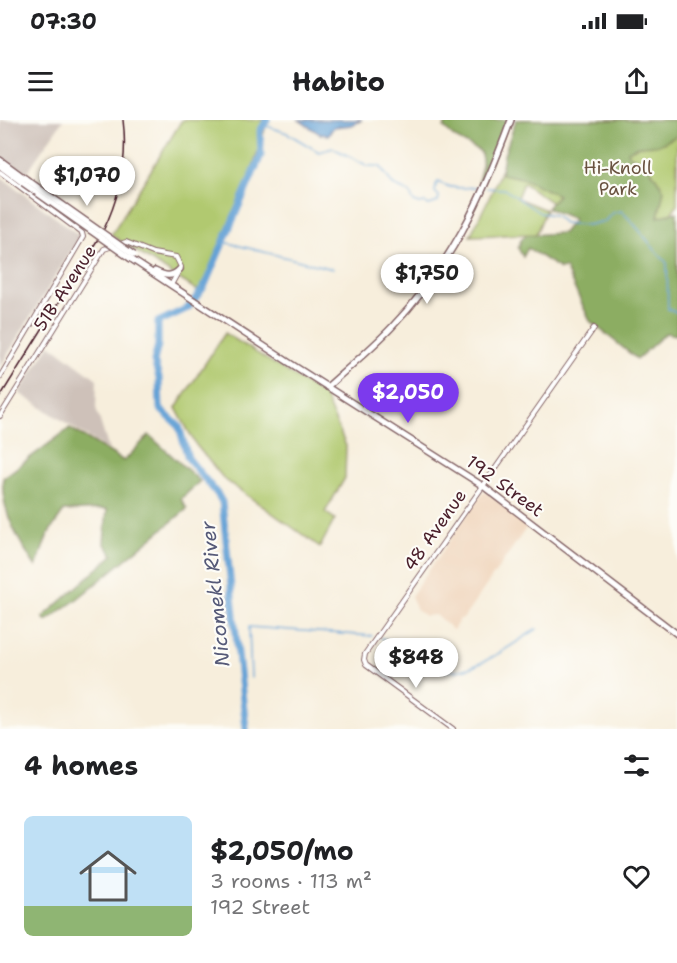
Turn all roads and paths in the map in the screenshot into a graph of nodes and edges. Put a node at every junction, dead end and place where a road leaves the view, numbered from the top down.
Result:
1 (511, 120) edge
2 (0, 160) edge
3 (0, 166) edge
4 (0, 172) edge
5 (25, 181) junction
6 (132, 257) junction
7 (142, 263) junction
8 (180, 269) junction
9 (156, 275) junction
10 (171, 285) junction
11 (594, 328) dead end
12 (0, 377) edge
13 (327, 387) junction
14 (0, 416) edge
15 (483, 486) junction
16 (677, 634) edge
17 (453, 729) edge

1 - 13 main road
2 - 5 main road, 192 Street
3 - 5 main road, 192 Street
4 - 12 street
5 - 6 main road, 192 Street, bridge
6 - 7 main road, 192 Street
6 - 9 main road, 192 Street
7 - 8 main road
7 - 9 main road, 192 Street
8 - 10 street
8 - 14 street, 51B Avenue
9 - 10 main road, 192 Street
10 - 13 main road, 192 Street
11 - 15 street, 48 Avenue
13 - 15 main road, 192 Street
15 - 16 main road, 192 Street
15 - 17 street, 48 Avenue

